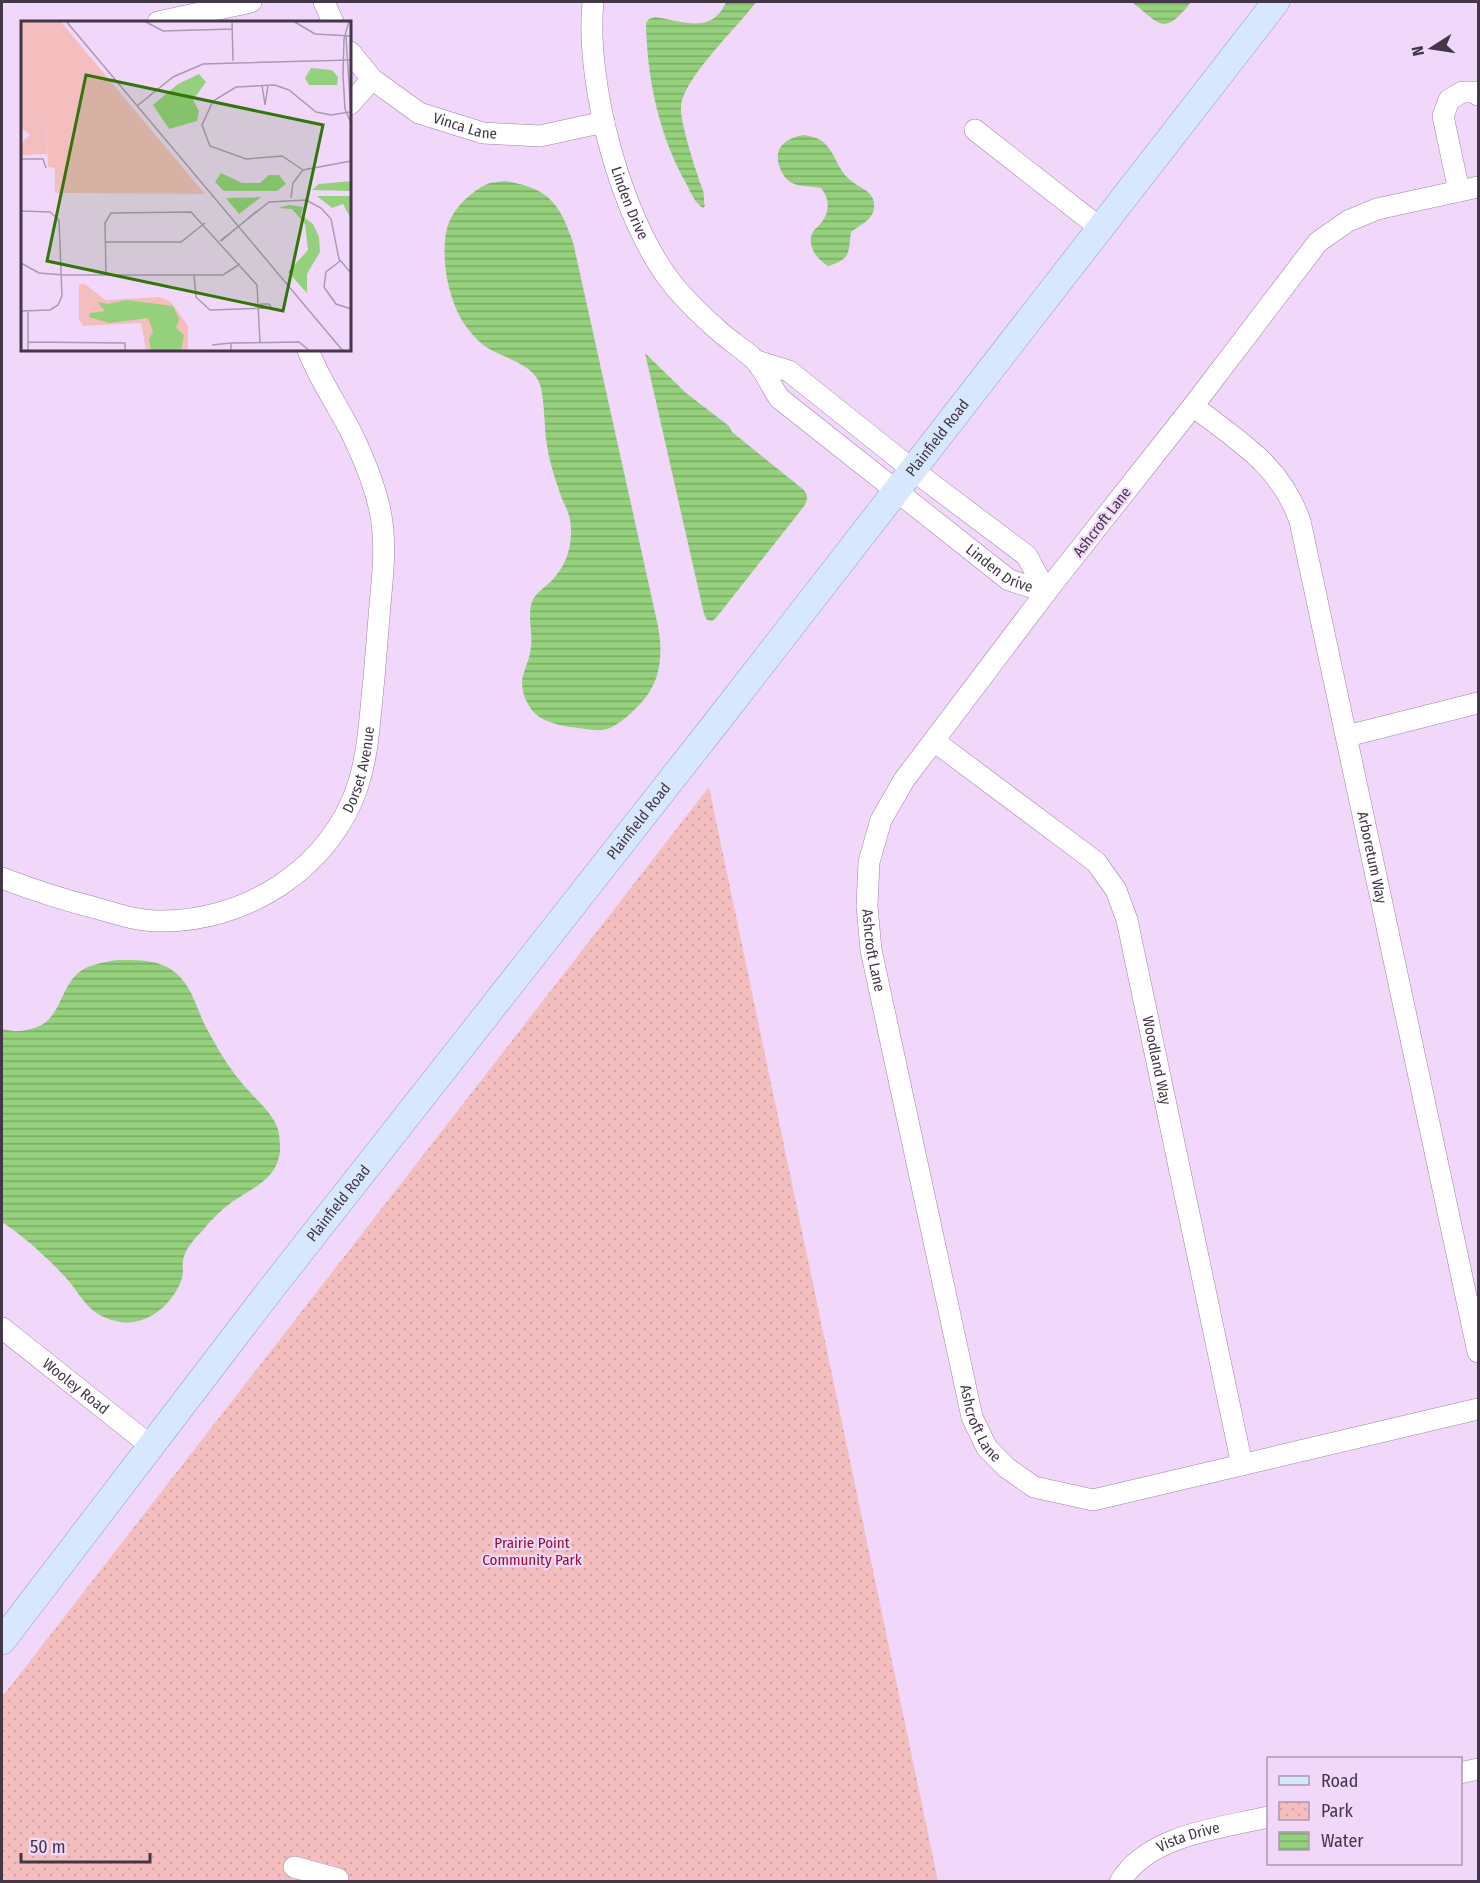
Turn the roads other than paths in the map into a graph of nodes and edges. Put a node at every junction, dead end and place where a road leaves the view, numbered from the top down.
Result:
1 (251, 2) edge
2 (324, 2) edge
3 (593, 2) edge
4 (1276, 2) edge
5 (163, 21) edge
6 (333, 21) edge
7 (351, 53) edge
8 (372, 79) junction
9 (1479, 95) edge
10 (351, 103) edge
11 (604, 122) junction
12 (975, 130) dead end
13 (1469, 189) edge
14 (1100, 228) junction
15 (308, 351) edge
16 (1193, 406) junction
17 (905, 480) junction
18 (1046, 592) junction
19 (1479, 703) edge
20 (1347, 736) junction
21 (933, 741) junction
22 (2, 878) edge
23 (2, 1328) edge
24 (1479, 1352) edge
25 (1479, 1410) edge
26 (151, 1446) junction
27 (1242, 1465) junction
28 (2, 1641) edge
29 (1479, 1769) edge
30 (1462, 1773) edge
31 (1267, 1817) edge
32 (294, 1868) dead end
33 (338, 1878) dead end
34 (1120, 1881) edge

1 - 5 street
2 - 6 street
3 - 11 street, Linden Drive
4 - 14 main road, Plainfield Road
7 - 8 street, Vinca Lane
8 - 10 street
8 - 11 street, Vinca Lane
9 - 13 street
11 - 17 street, Linden Drive
12 - 14 street
13 - 16 street, Ashcroft Lane
14 - 17 main road, Plainfield Road
15 - 22 street, Dorset Avenue
16 - 18 street, Ashcroft Lane
16 - 20 street, Arboretum Way
17 - 18 street, Linden Drive
17 - 18 street, Linden Drive
17 - 26 main road, Plainfield Road
18 - 21 street, Ashcroft Lane
19 - 20 street
20 - 24 street, Arboretum Way
21 - 27 street, Woodland Way
21 - 27 street, Ashcroft Lane
23 - 26 street, Wooley Road
25 - 27 street, Ashcroft Lane
26 - 28 main road, Plainfield Road
29 - 30 street
31 - 34 street, Vista Drive
32 - 33 street

